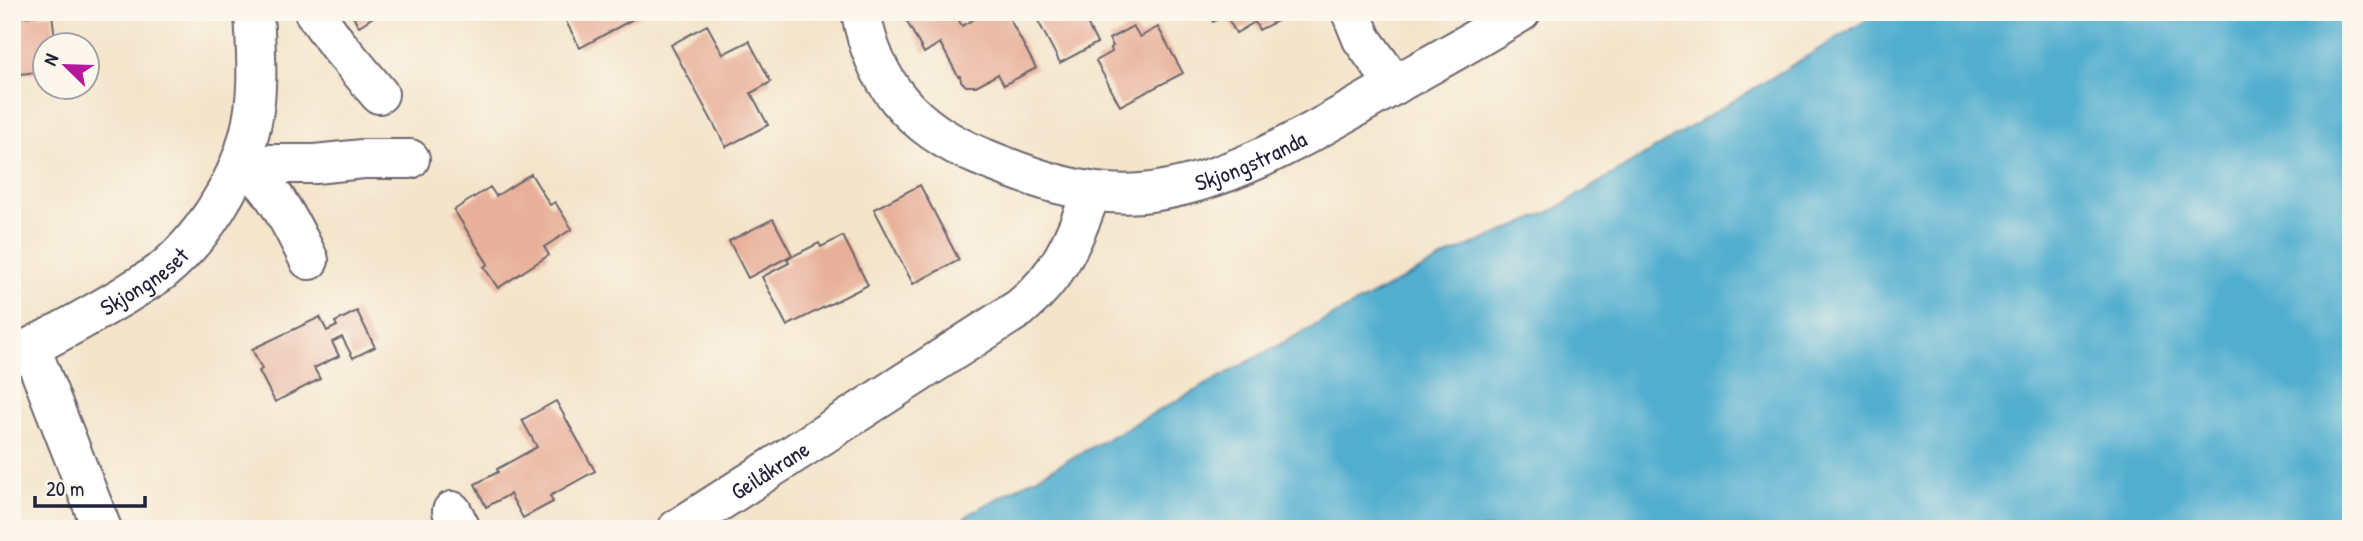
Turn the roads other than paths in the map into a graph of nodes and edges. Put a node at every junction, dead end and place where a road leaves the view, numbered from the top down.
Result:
1 (254, 12) edge
2 (314, 12) edge
3 (861, 12) edge
4 (1351, 12) edge
5 (1521, 12) edge
6 (1395, 85) junction
7 (379, 94) dead end
8 (410, 159) dead end
9 (247, 170) junction
10 (1091, 193) junction
11 (309, 260) dead end
12 (21, 352) edge
13 (102, 529) edge
14 (677, 529) edge

1 - 9 street, Skjongneset
2 - 7 street
3 - 10 street, Skjongstranda
4 - 6 street
5 - 6 street, Skjongstranda
6 - 10 street, Skjongstranda
8 - 9 street
9 - 11 street
9 - 12 street, Skjongneset
10 - 14 street, Geilåkrane
12 - 13 street

